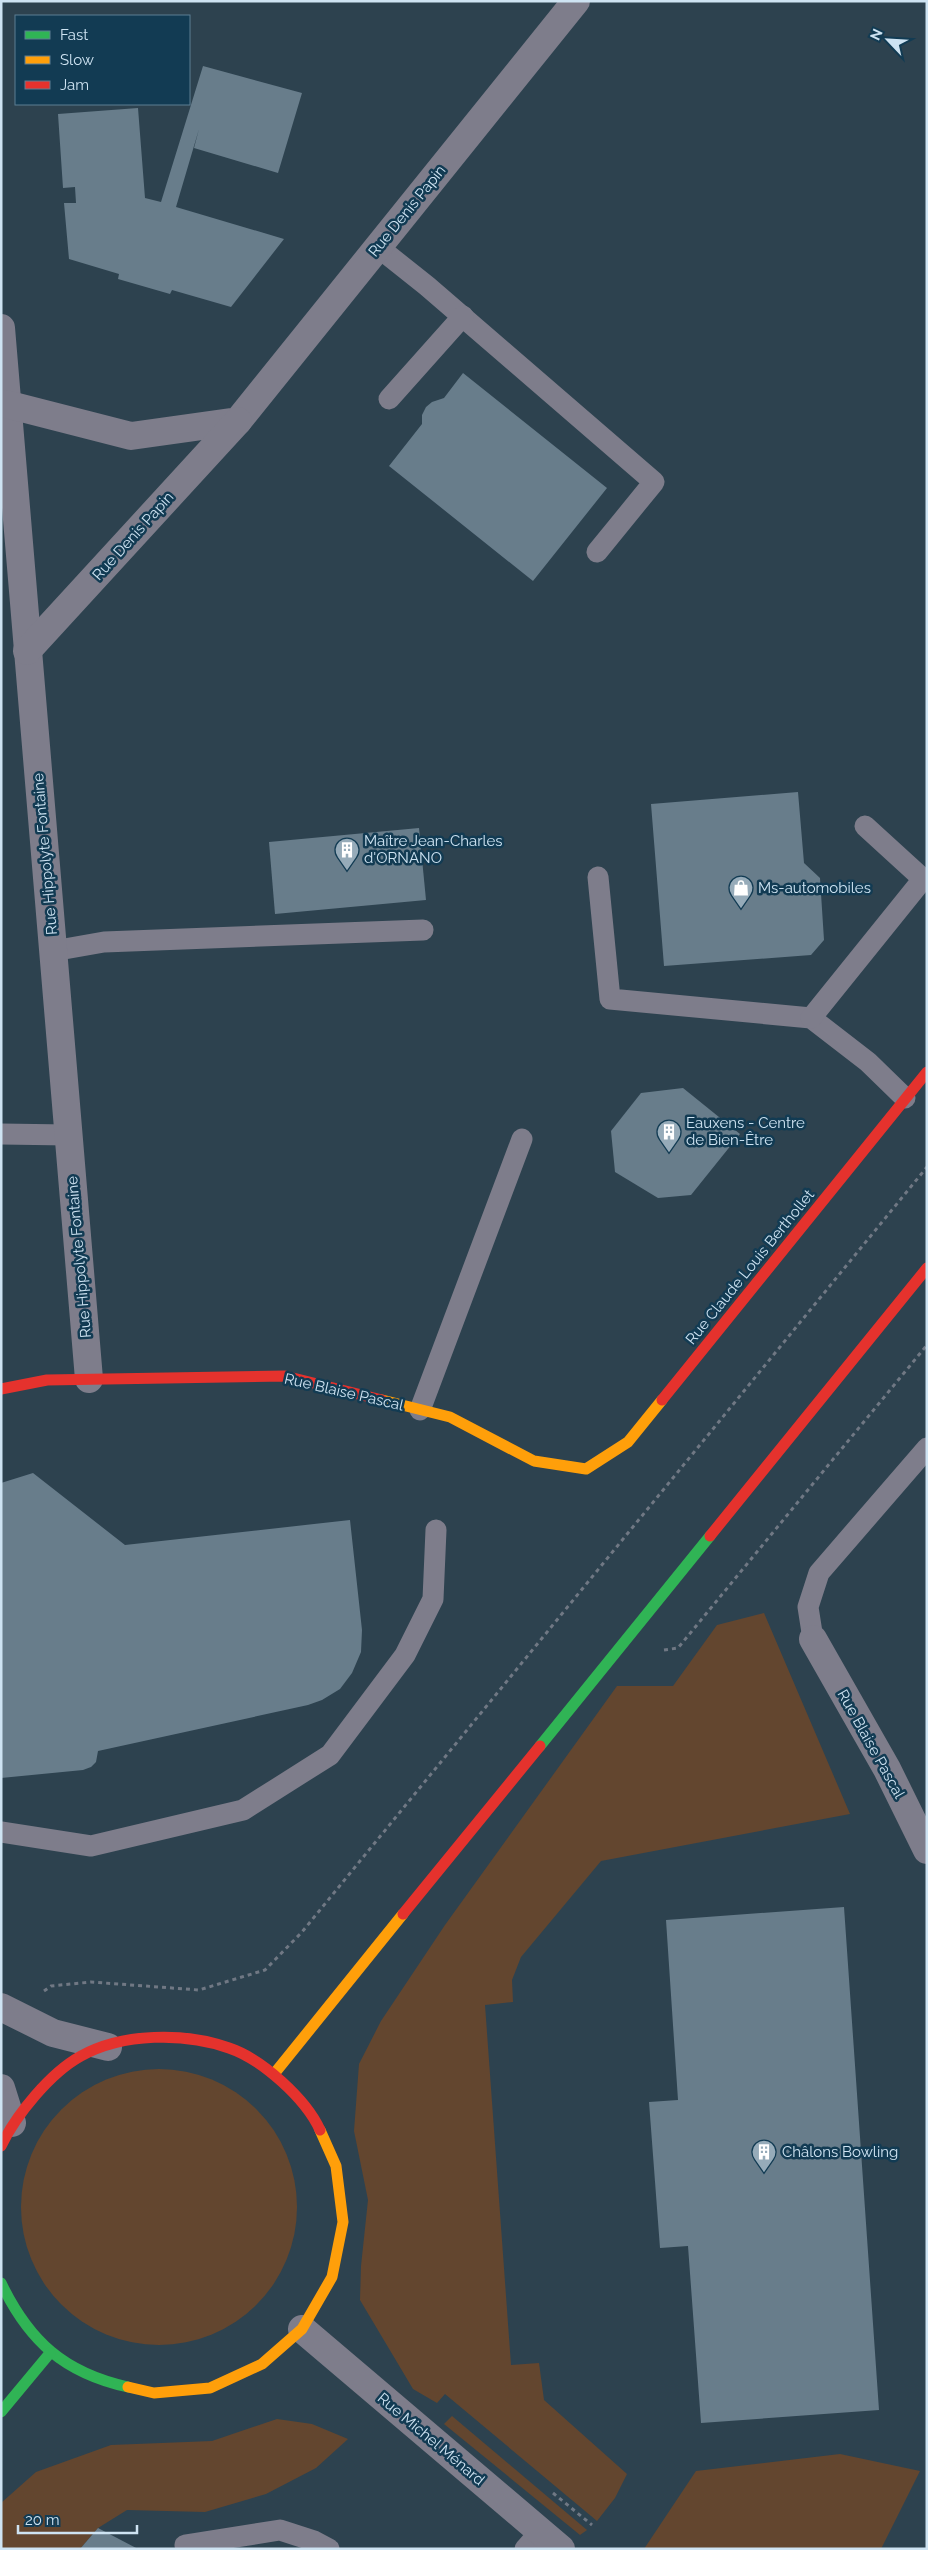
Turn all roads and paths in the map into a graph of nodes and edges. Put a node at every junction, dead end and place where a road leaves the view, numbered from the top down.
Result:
1 (576, 1) edge
2 (378, 247) junction
3 (463, 316) junction
4 (1, 328) edge
5 (389, 399) dead end
6 (6, 404) junction
7 (238, 421) junction
8 (9, 538) edge
9 (597, 552) dead end
10 (27, 651) junction
11 (865, 826) dead end
12 (598, 877) dead end
13 (423, 930) dead end
14 (53, 951) junction
15 (811, 1018) junction
16 (927, 1072) edge
17 (905, 1098) junction
18 (1, 1134) edge
19 (68, 1135) junction
20 (522, 1139) dead end
21 (927, 1167) edge
22 (927, 1268) edge
23 (927, 1345) edge
24 (89, 1379) junction
25 (1, 1389) edge
26 (420, 1410) junction
27 (927, 1448) edge
28 (586, 1469) joint
29 (436, 1530) dead end
30 (813, 1639) joint
31 (612, 1656) junction
32 (1, 1832) edge
33 (927, 1850) edge
34 (6, 2010) edge
35 (108, 2047) junction
36 (274, 2074) junction
37 (1, 2088) edge
38 (6, 2134) edge
39 (1, 2283) edge
40 (302, 2329) junction
41 (50, 2352) junction
42 (1, 2412) edge
43 (542, 2543) edge
44 (185, 2545) dead end
45 (329, 2549) edge

1 - 2 street, Rue Denis Papin
2 - 3 lane
2 - 7 street, Rue Denis Papin
3 - 5 lane
3 - 9 lane
4 - 6 street, Rue Hippolyte Fontaine
6 - 7 street
6 - 8 street, Rue Hippolyte Fontaine
7 - 10 street, Rue Denis Papin
8 - 10 street, Rue Hippolyte Fontaine
10 - 14 street, Rue Hippolyte Fontaine
11 - 15 lane
12 - 15 lane
13 - 14 lane
14 - 19 street, Rue Hippolyte Fontaine
15 - 17 lane
16 - 17 main road, Rue Claude Louis Berthollet
17 - 28 main road, Rue Claude Louis Berthollet
18 - 19 lane
19 - 24 street, Rue Hippolyte Fontaine
20 - 26 lane
21 - 34 path
22 - 31 main road
23 - 31 path
24 - 25 main road, Rue Blaise Pascal
24 - 26 main road, Rue Blaise Pascal
26 - 28 main road, Rue Blaise Pascal
27 - 30 lane
29 - 32 lane
30 - 33 street, Rue Blaise Pascal
31 - 36 main road
34 - 35 street
35 - 36 main road
35 - 38 main road
36 - 40 main road
37 - 38 street
39 - 41 main road
40 - 41 main road
40 - 43 street, Rue Michel Ménard
41 - 42 main road
44 - 45 lane

